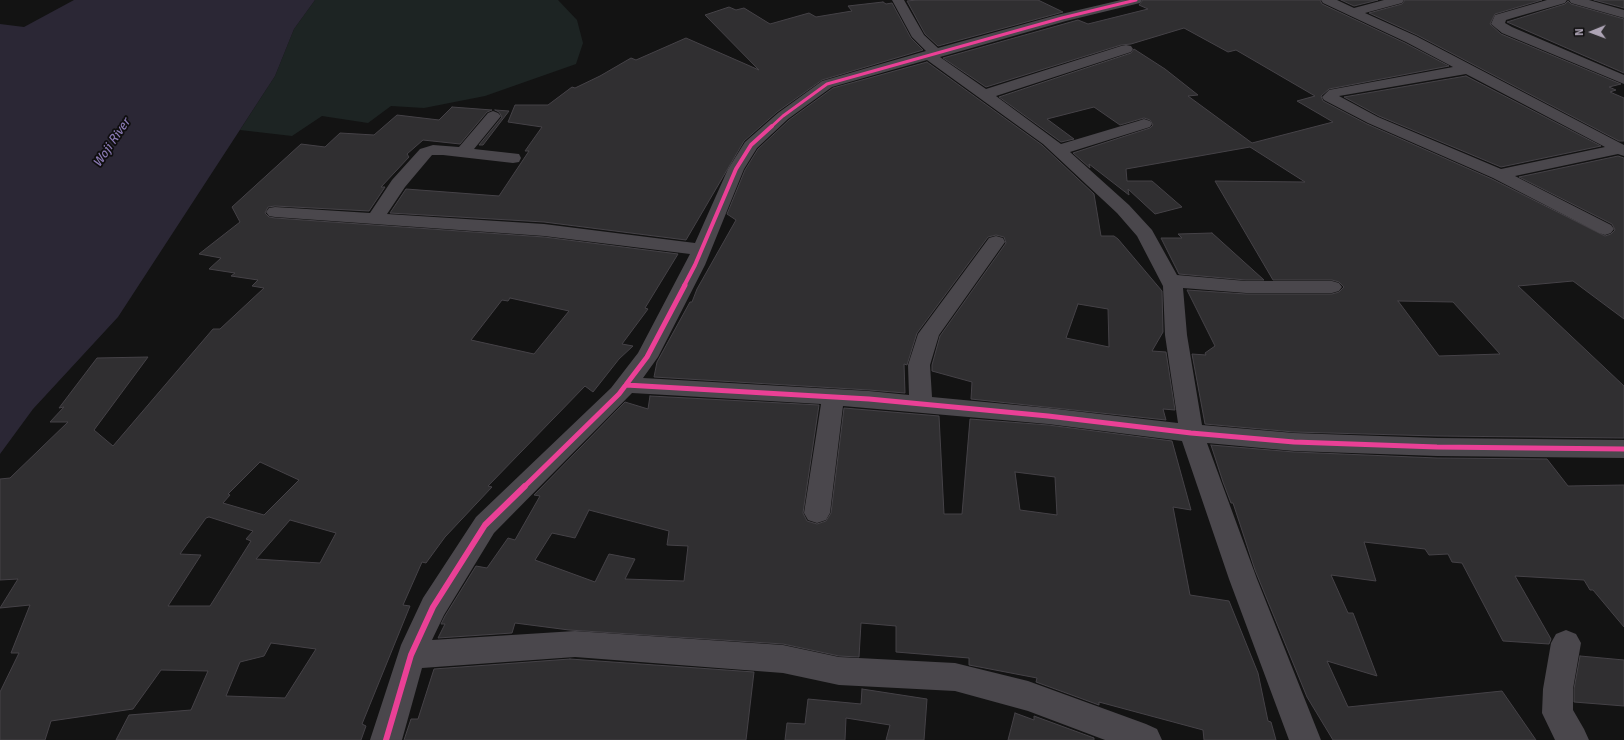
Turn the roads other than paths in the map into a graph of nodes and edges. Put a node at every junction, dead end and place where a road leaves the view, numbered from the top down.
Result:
1 (898, 0) edge
2 (1136, 0) edge
3 (1327, 0) edge
4 (1398, 0) edge
5 (1561, 0) edge
6 (1575, 0) edge
7 (1353, 12) junction
8 (1624, 14) edge
9 (1126, 49) dead end
10 (931, 54) junction
11 (1468, 70) junction
12 (1624, 80) edge
13 (984, 95) junction
14 (493, 116) dead end
15 (1144, 124) dead end
16 (1058, 150) junction
17 (1622, 150) edge
18 (463, 152) junction
19 (513, 158) dead end
20 (1499, 174) junction
21 (275, 212) dead end
22 (375, 219) junction
23 (1605, 229) dead end
24 (996, 242) dead end
25 (702, 250) junction
26 (1171, 281) junction
27 (1332, 287) dead end
28 (626, 385) junction
29 (833, 397) junction
30 (921, 404) junction
31 (1191, 433) junction
32 (1624, 449) edge
33 (818, 513) dead end
34 (1566, 642) dead end
35 (411, 655) junction
36 (386, 740) edge
37 (1146, 740) edge
38 (1305, 740) edge
39 (1573, 740) edge

1 - 10 street
2 - 10 street
3 - 7 street
4 - 7 street
5 - 12 street
6 - 8 street
7 - 11 street
9 - 13 street
10 - 13 street
10 - 25 street
11 - 17 street
11 - 20 street
13 - 16 street
14 - 18 street
15 - 16 street
16 - 26 street
17 - 20 street
18 - 19 street
18 - 22 street
20 - 23 street
21 - 22 street
22 - 25 street
24 - 30 street
25 - 28 street
26 - 27 street
26 - 31 street
28 - 29 street
28 - 35 street
29 - 30 street
29 - 33 street
30 - 31 street
31 - 32 street
31 - 38 street
34 - 39 street
35 - 36 street
35 - 37 street

